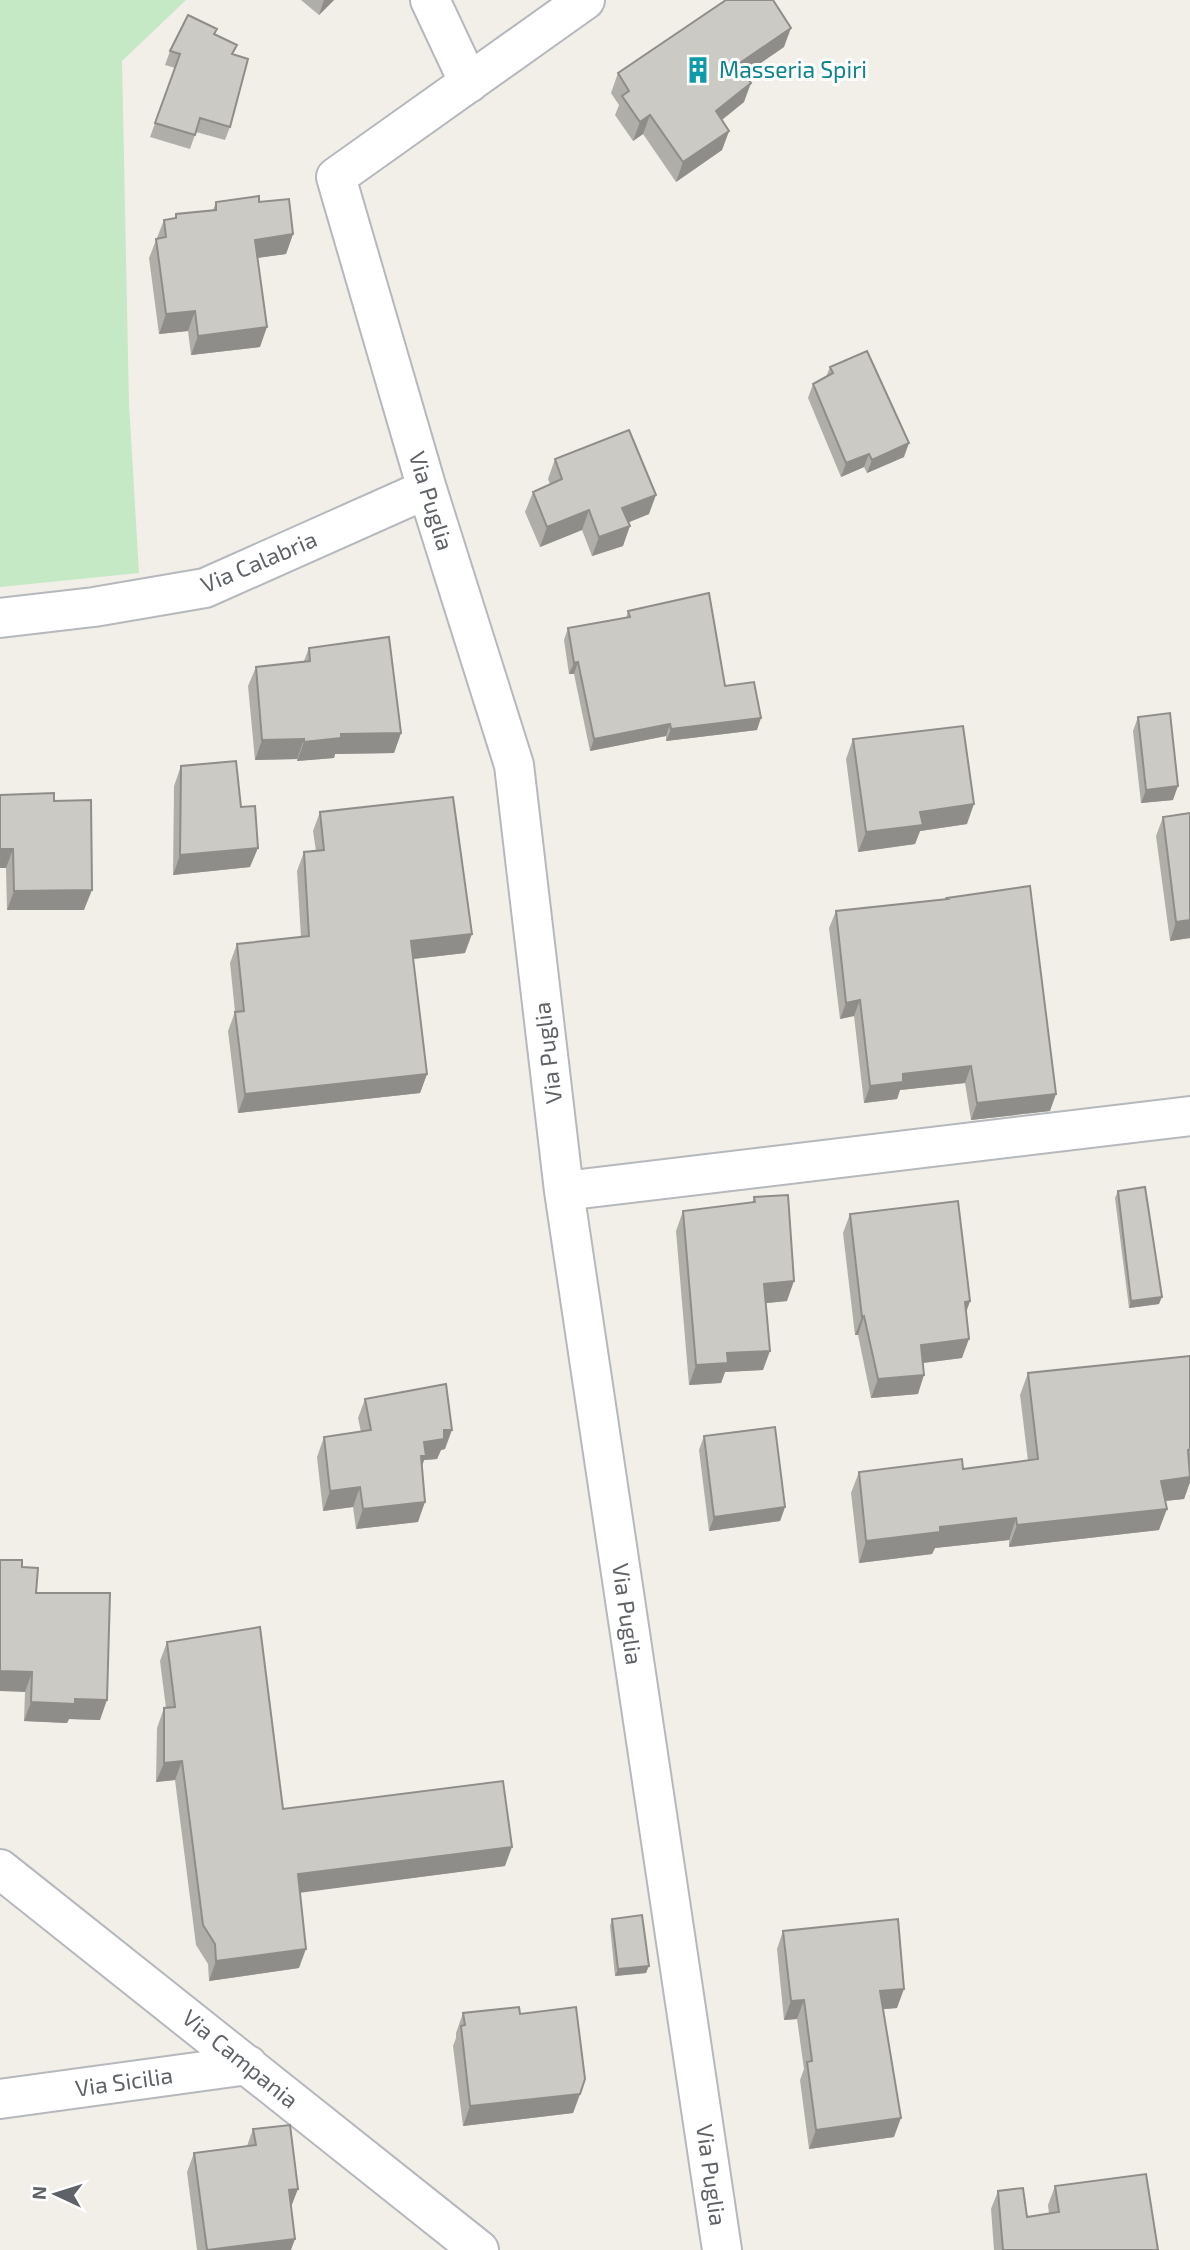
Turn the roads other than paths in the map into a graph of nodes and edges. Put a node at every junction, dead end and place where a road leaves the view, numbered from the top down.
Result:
1 (429, 0) edge
2 (585, 0) edge
3 (469, 83) junction
4 (426, 489) junction
5 (0, 618) edge
6 (1190, 1116) edge
7 (565, 1191) junction
8 (0, 1869) edge
9 (248, 2065) junction
10 (0, 2099) edge
11 (478, 2250) edge
12 (722, 2250) edge

1 - 3 street
2 - 3 street, Via Puglia
3 - 4 street, Via Puglia
4 - 5 street, Via Calabria
4 - 7 street, Via Puglia
6 - 7 street
7 - 12 street, Via Puglia
8 - 9 street, Via Campania
9 - 10 street, Via Sicilia
9 - 11 street, Via Campania

